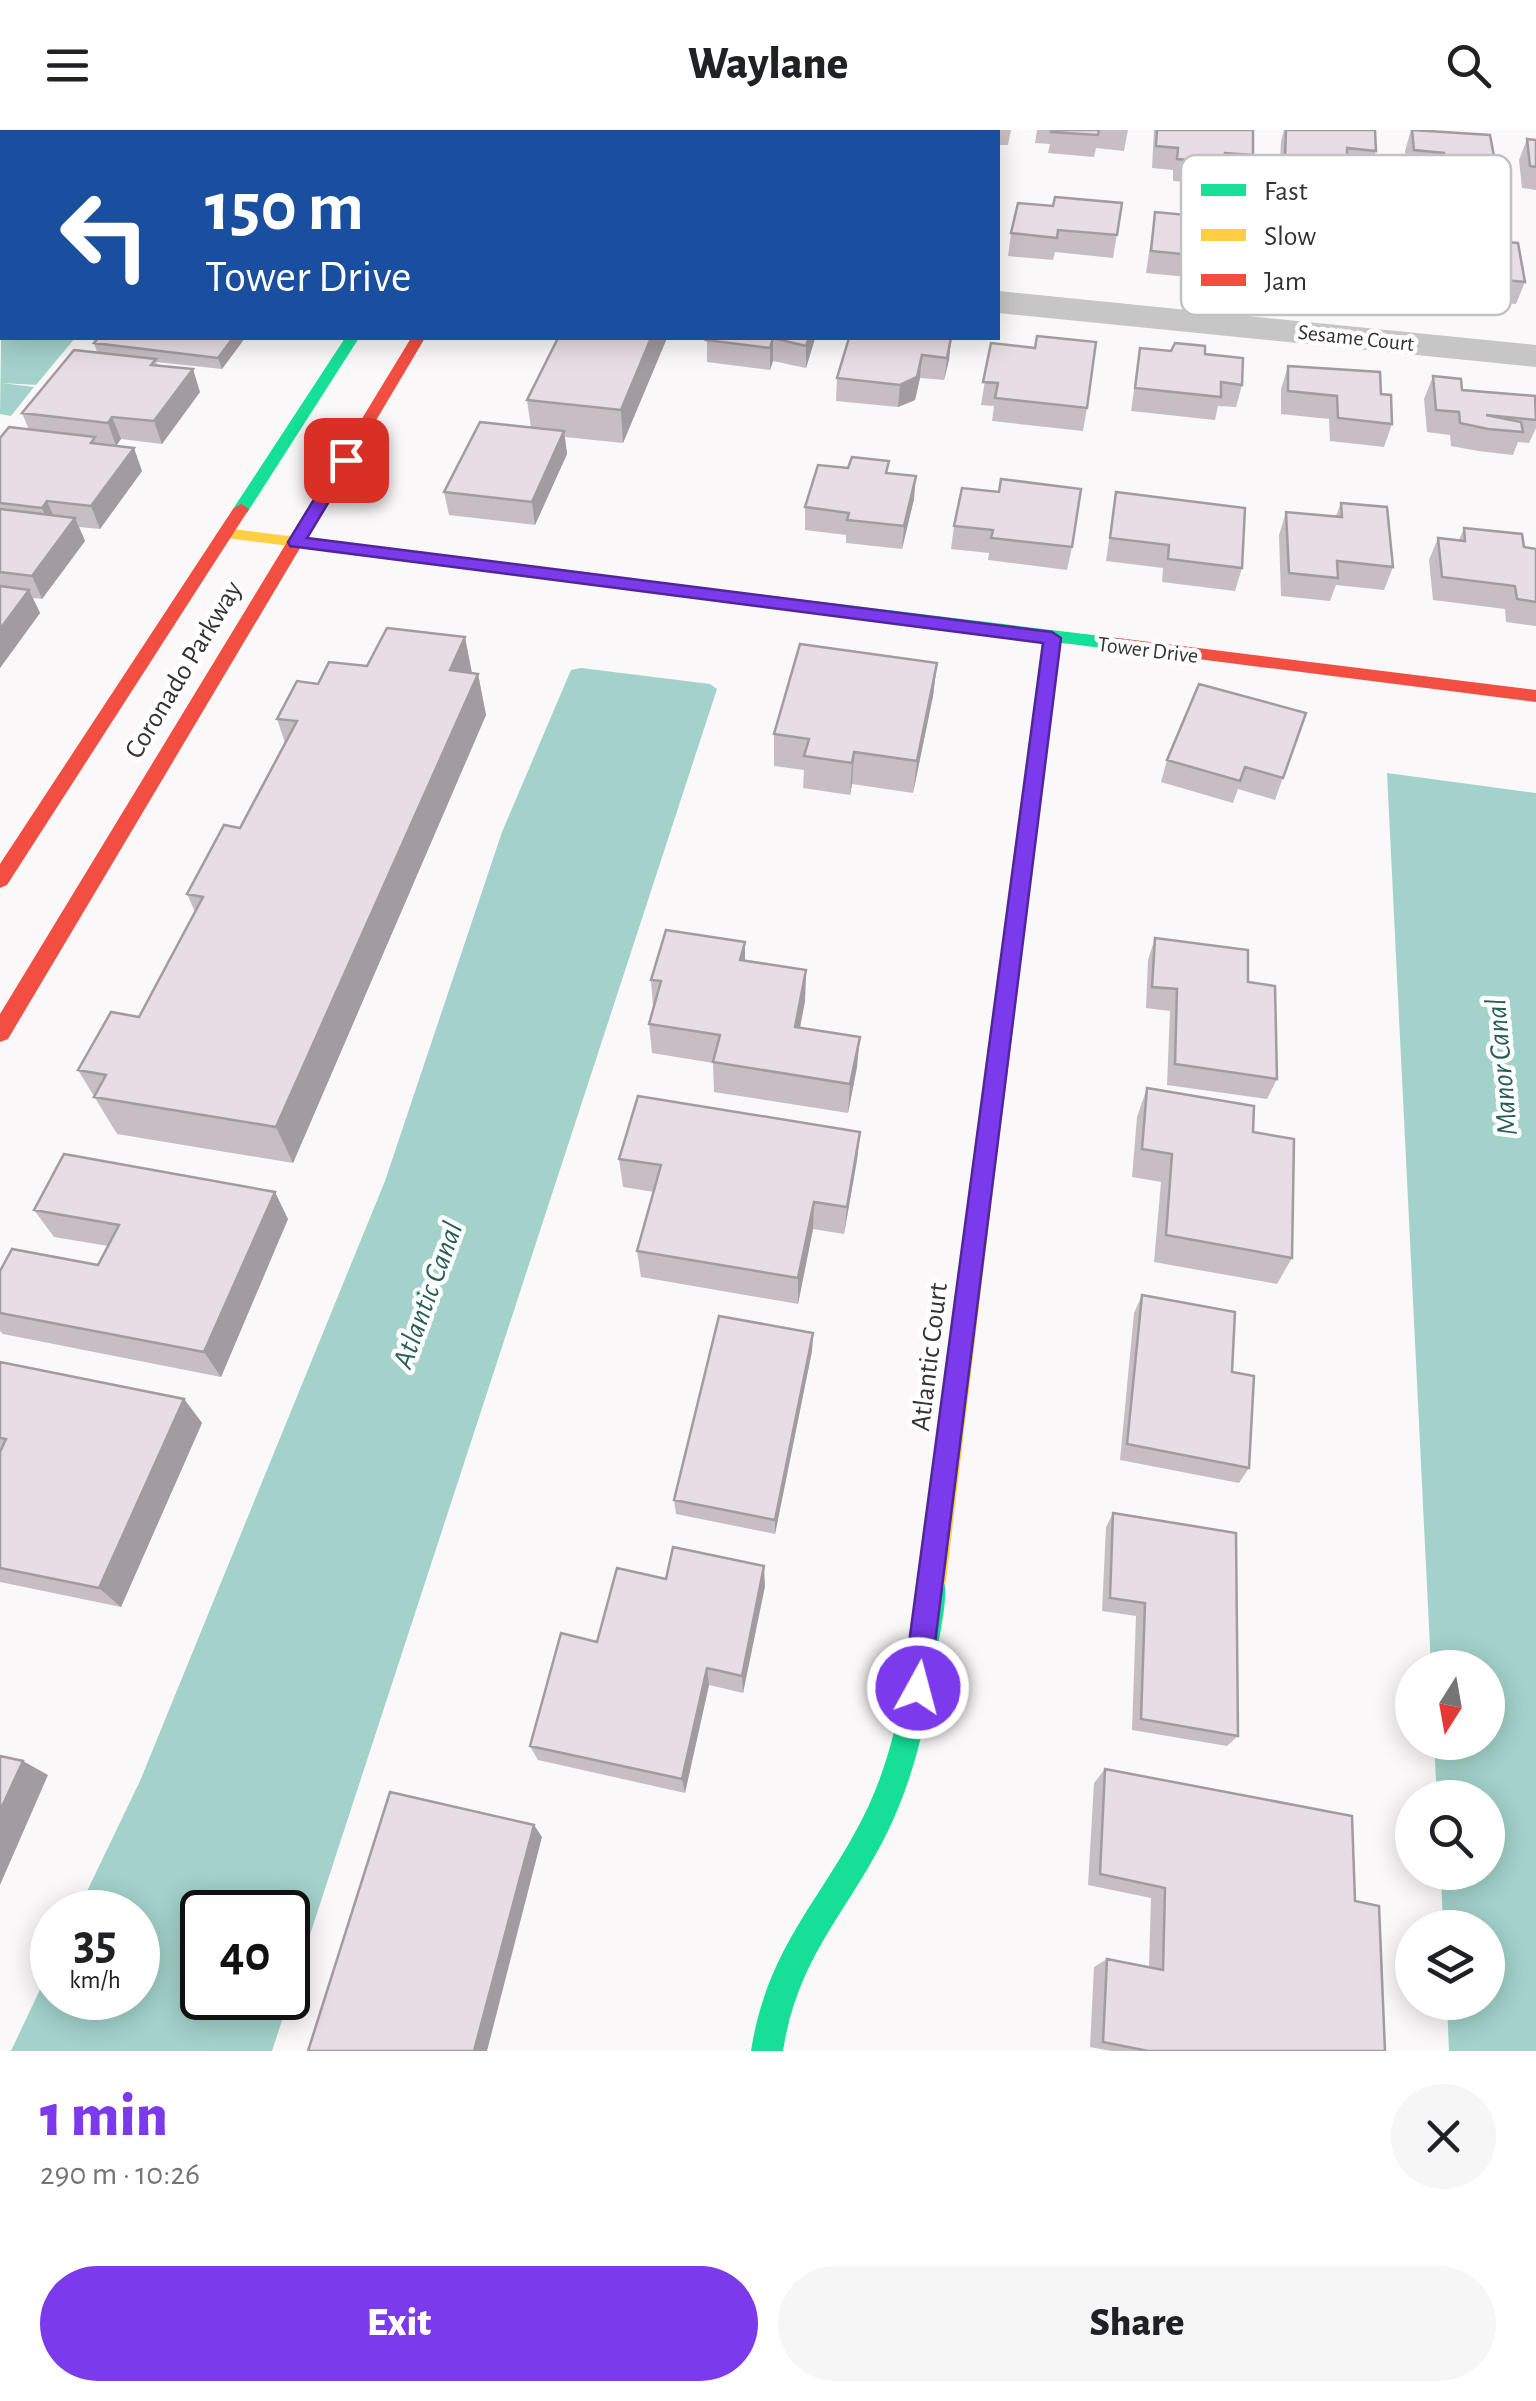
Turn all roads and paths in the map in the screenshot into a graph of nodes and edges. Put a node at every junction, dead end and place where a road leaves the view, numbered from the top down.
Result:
1 (1000, 302) edge
2 (351, 340) edge
3 (417, 340) edge
4 (1536, 356) edge
5 (225, 533) junction
6 (296, 542) junction
7 (1052, 638) junction
8 (1536, 696) edge
9 (0, 880) edge
10 (0, 1033) edge
11 (767, 2051) edge

1 - 4 street, Sesame Court
2 - 5 street, Coronado Parkway
3 - 6 street, Coronado Parkway
5 - 6 street, Tower Drive
5 - 9 street, Coronado Parkway
6 - 7 street, Tower Drive
6 - 10 street, Coronado Parkway
7 - 8 street, Tower Drive
7 - 11 street, Atlantic Court

